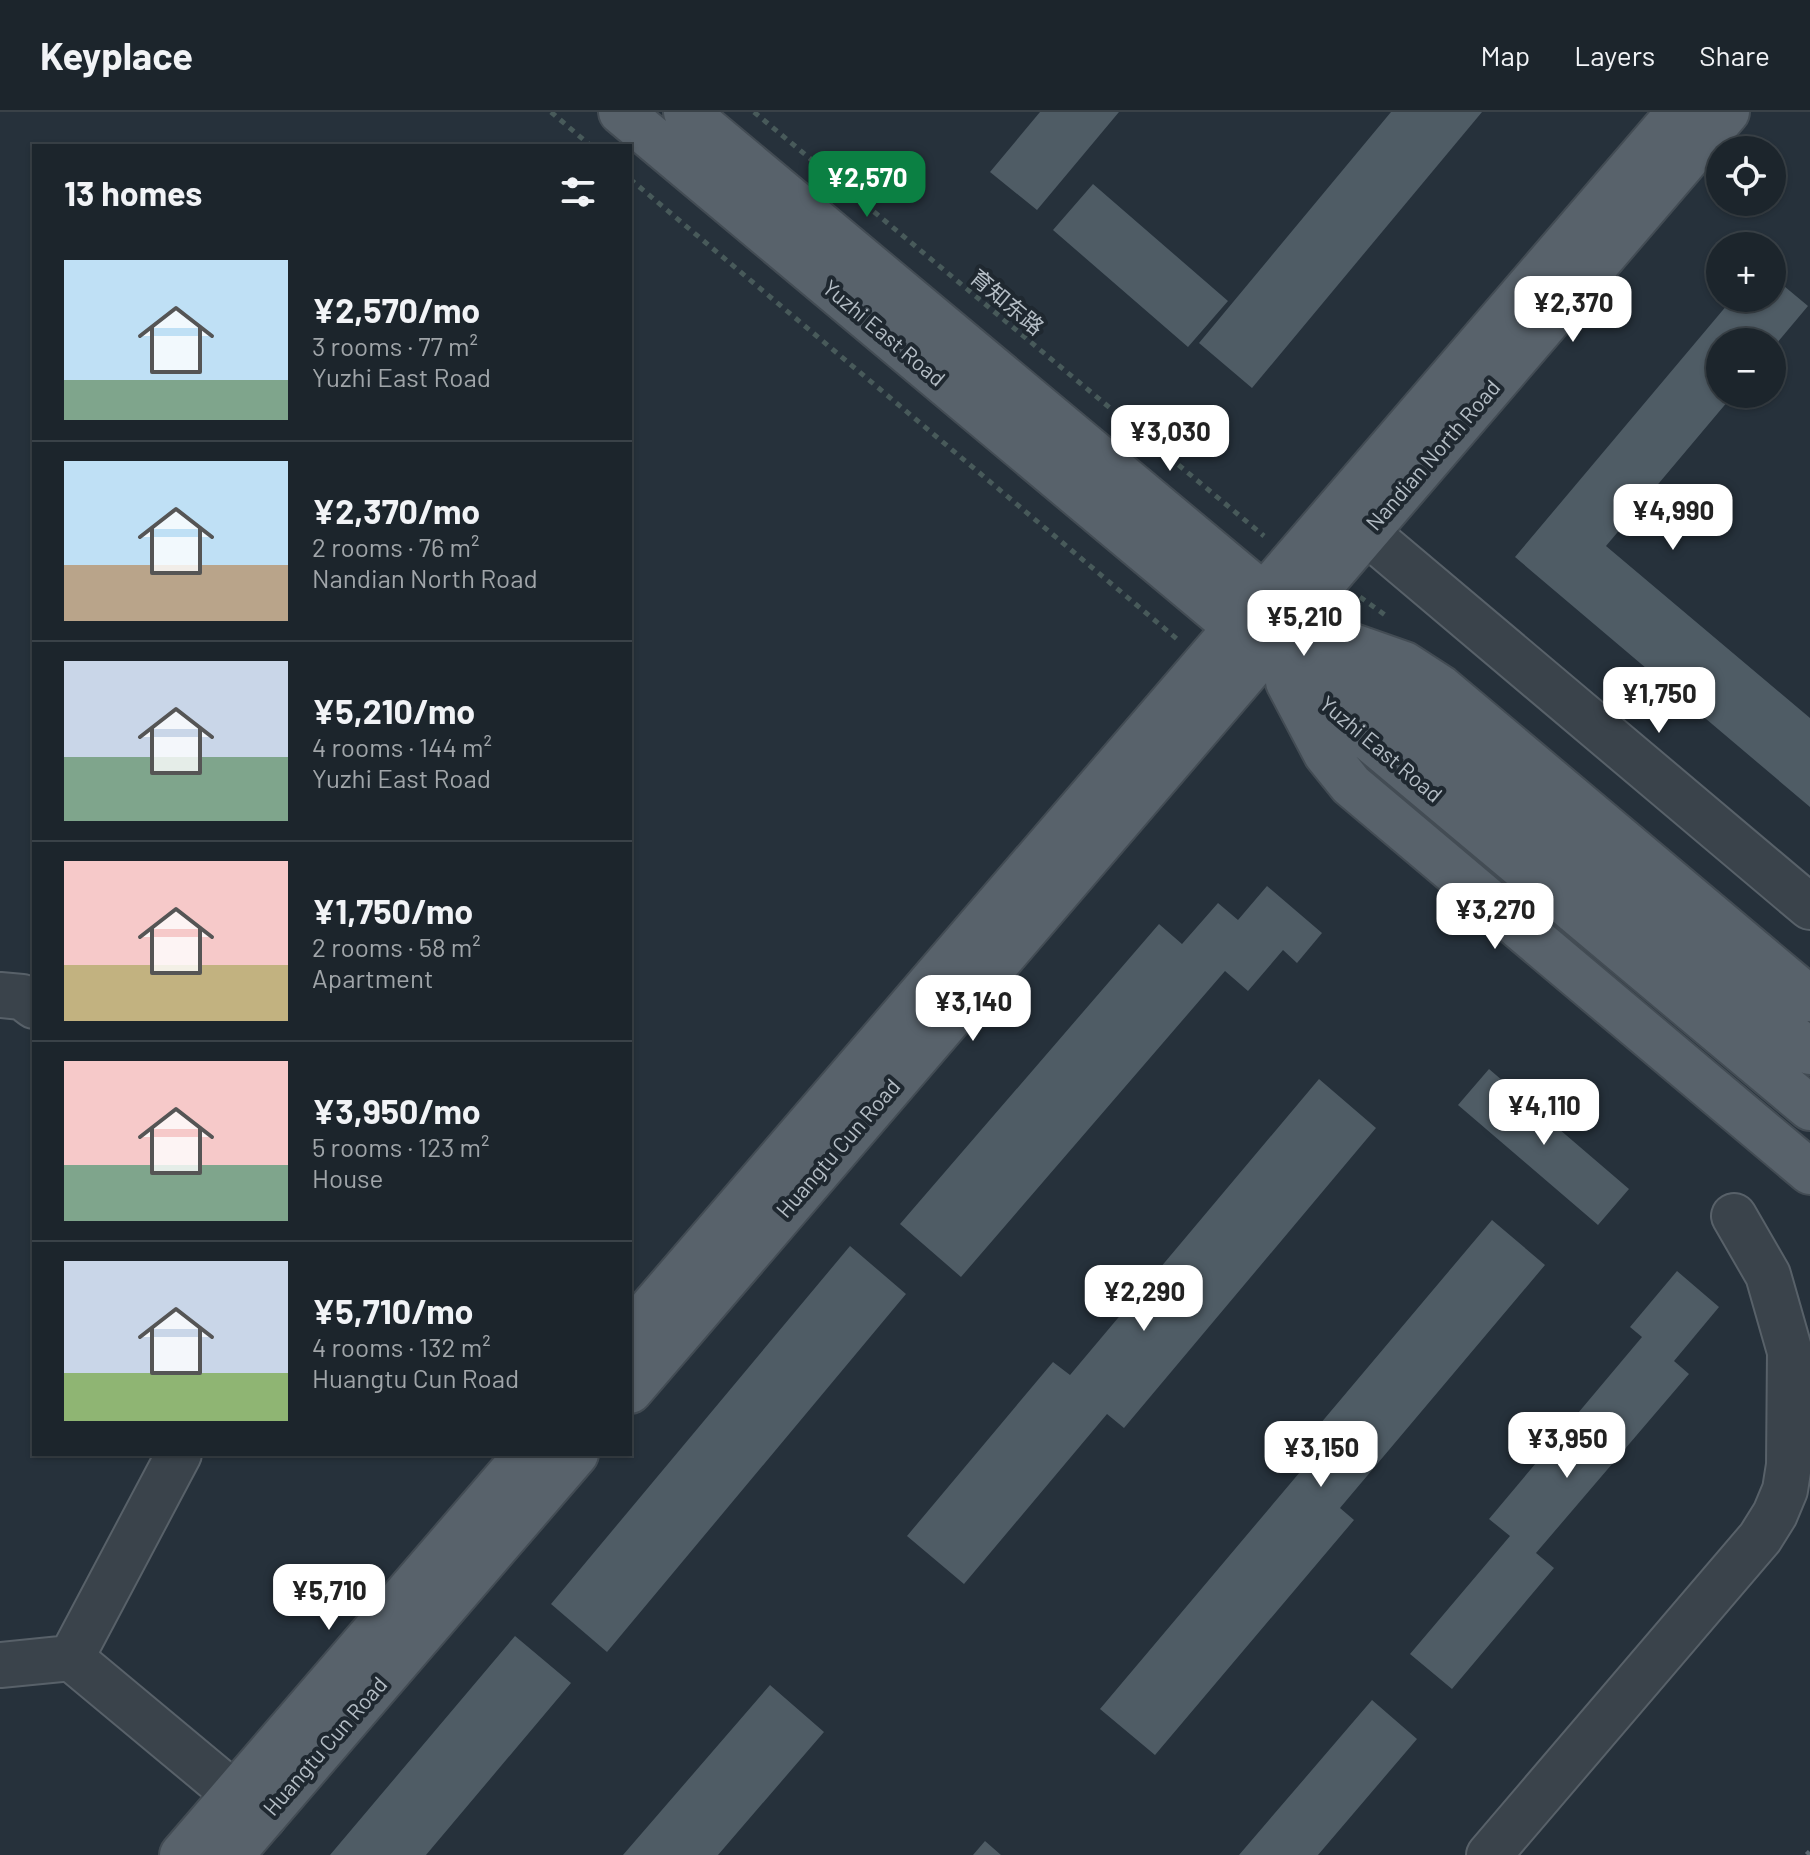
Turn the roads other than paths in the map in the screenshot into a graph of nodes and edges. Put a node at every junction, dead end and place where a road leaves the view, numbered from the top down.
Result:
1 (621, 112) edge
2 (686, 112) edge
3 (1679, 112) edge
4 (1727, 112) edge
5 (1367, 533) junction
6 (1264, 623) junction
7 (1810, 907) edge
8 (0, 995) edge
9 (1810, 999) edge
10 (32, 1004) edge
11 (1810, 1052) edge
12 (1810, 1108) edge
13 (1810, 1172) edge
14 (1734, 1216) dead end
15 (632, 1331) edge
16 (632, 1389) edge
17 (178, 1456) edge
18 (525, 1456) edge
19 (574, 1456) edge
20 (71, 1658) junction
21 (0, 1665) edge
22 (248, 1806) junction
23 (182, 1855) edge
24 (231, 1855) edge
25 (1489, 1855) edge

1 - 6 main road, Yuzhi East Road
2 - 6 main road, Yuzhi East Road
3 - 6 main road, Nandian North Road
4 - 5 main road, Nandian North Road
5 - 6 main road, Nandian North Road
5 - 7 street
6 - 9 main road
6 - 11 main road, Yuzhi East Road
6 - 12 main road, Yuzhi East Road
6 - 13 main road
6 - 15 main road, Huangtu Cun Road
6 - 16 main road, Huangtu Cun Road
8 - 10 street
14 - 25 street
17 - 20 street
18 - 22 main road, Huangtu Cun Road
19 - 22 main road, Huangtu Cun Road
20 - 21 street
20 - 22 street
22 - 23 main road, Huangtu Cun Road
22 - 24 main road, Huangtu Cun Road

